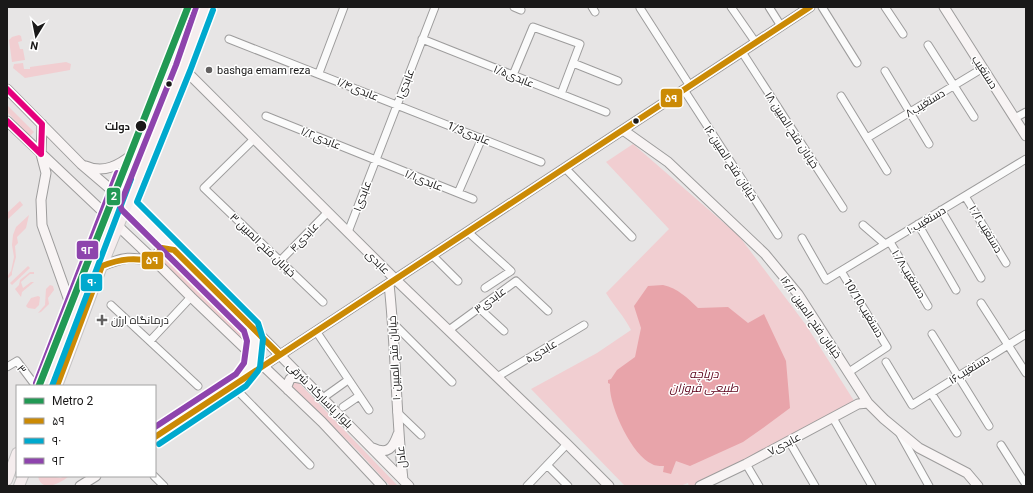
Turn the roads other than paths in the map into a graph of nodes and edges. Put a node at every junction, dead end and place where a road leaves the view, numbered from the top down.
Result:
1 (191, 7) edge
2 (205, 7) edge
3 (434, 7) edge
4 (514, 7) edge
5 (731, 7) edge
6 (770, 7) edge
7 (810, 7) edge
8 (822, 7) edge
9 (885, 7) edge
10 (944, 7) edge
11 (343, 8) edge
12 (640, 8) edge
13 (521, 10) dead end
14 (781, 26) junction
15 (903, 34) dead end
16 (229, 38) dead end
17 (422, 39) junction
18 (756, 43) junction
19 (928, 46) dead end
20 (742, 52) junction
21 (573, 63) junction
22 (856, 63) dead end
23 (183, 68) junction
24 (983, 68) junction
25 (885, 71) dead end
26 (319, 73) junction
27 (513, 75) junction
28 (618, 81) dead end
29 (954, 86) junction
30 (687, 88) junction
31 (7, 89) edge
32 (561, 94) junction
33 (841, 96) dead end
34 (397, 105) junction
35 (606, 112) dead end
36 (910, 112) junction
37 (1026, 112) edge
38 (266, 116) dead end
39 (974, 117) dead end
40 (1015, 118) junction
41 (7, 121) edge
42 (42, 124) junction
43 (624, 130) junction
44 (1026, 136) edge
45 (482, 138) junction
46 (867, 138) junction
47 (254, 139) junction
48 (930, 144) dead end
49 (41, 154) junction
50 (133, 154) junction
51 (1026, 159) edge
52 (376, 160) junction
53 (541, 162) dead end
54 (81, 164) junction
55 (565, 168) junction
56 (887, 171) dead end
57 (458, 193) junction
58 (117, 195) junction
59 (966, 196) junction
60 (472, 199) dead end
61 (128, 204) junction
62 (843, 208) dead end
63 (941, 210) junction
64 (328, 212) junction
65 (108, 217) junction
66 (918, 224) junction
67 (863, 225) dead end
68 (118, 227) junction
69 (348, 232) junction
70 (468, 232) junction
71 (778, 236) dead end
72 (632, 237) dead end
73 (802, 238) dead end
74 (888, 243) junction
75 (174, 250) junction
76 (432, 255) junction
77 (155, 261) junction
78 (280, 261) junction
79 (1006, 263) dead end
80 (102, 266) junction
81 (841, 271) junction
82 (981, 278) dead end
83 (458, 281) dead end
84 (392, 282) junction
85 (485, 288) dead end
86 (956, 290) dead end
87 (191, 297) junction
88 (323, 302) dead end
89 (981, 303) dead end
90 (111, 305) dead end
91 (928, 306) dead end
92 (479, 308) junction
93 (72, 309) junction
94 (548, 311) dead end
95 (393, 323) junction
96 (584, 325) dead end
97 (251, 327) junction
98 (449, 330) junction
99 (316, 331) junction
100 (504, 331) dead end
101 (932, 334) dead end
102 (1026, 334) edge
103 (150, 341) junction
104 (1008, 345) junction
105 (280, 355) junction
106 (253, 357) junction
107 (886, 362) dead end
108 (263, 366) junction
109 (7, 367) edge
110 (849, 372) junction
111 (1026, 373) edge
112 (958, 376) junction
113 (497, 377) junction
114 (304, 379) junction
115 (348, 380) junction
116 (452, 382) dead end
117 (237, 383) junction
118 (39, 385) edge
119 (57, 385) edge
120 (198, 386) dead end
121 (288, 390) junction
122 (931, 393) junction
123 (327, 395) dead end
124 (359, 396) junction
125 (868, 403) junction
126 (343, 407) dead end
127 (368, 410) dead end
128 (397, 412) junction
129 (833, 418) junction
130 (989, 426) dead end
131 (898, 431) junction
132 (398, 433) junction
133 (957, 433) dead end
134 (421, 435) dead end
135 (156, 436) edge
136 (790, 441) junction
137 (567, 444) junction
138 (1001, 445) dead end
139 (372, 448) junction
140 (16, 456) edge
141 (746, 464) junction
142 (310, 465) dead end
143 (547, 465) junction
144 (95, 477) edge
145 (155, 477) edge
146 (7, 480) edge
147 (406, 483) edge
148 (1023, 484) edge
149 (83, 485) edge
150 (164, 486) edge
151 (382, 486) edge
152 (527, 486) edge
153 (568, 486) edge
154 (609, 486) edge
155 (700, 486) edge
156 (759, 486) edge
157 (815, 486) edge
158 (872, 486) edge
159 (929, 486) edge
160 (978, 486) edge

1 - 50 main road
2 - 23 main road
3 - 17 street, ۱عابدی
4 - 13 street
5 - 18 street
6 - 14 street
7 - 14 street
8 - 22 street
9 - 15 street
10 - 24 street, دستغیب
11 - 26 street
12 - 30 street, خیابان فتح المبین ۱۶
14 - 18 street
16 - 26 street, عابدی۱/۴
17 - 27 street, عابدی۱/۵
17 - 34 street, ۱عابدی
18 - 20 street
19 - 29 street
20 - 30 street
20 - 62 street, خیابان فتح المبین ۱۸
21 - 27 street
21 - 28 street
21 - 32 street
23 - 47 street, عابدی
23 - 61 main road
24 - 29 street, دستغیب۸
24 - 40 street, دستغیب
25 - 36 street
26 - 34 street, عابدی۱/۴
27 - 32 street, عابدی۱/۵
29 - 36 street, دستغیب۸
29 - 39 street
30 - 43 street
30 - 71 street, خیابان فتح المبین ۱۶
31 - 42 street, بلوار پاسارگاد شرقی
32 - 35 street, عابدی۱/۵
33 - 46 street
34 - 45 street, عابدی1/3
34 - 52 street, ۱عابدی
36 - 46 street, دستغیب۸
36 - 48 street
37 - 40 street
38 - 52 street, عابدی۱/۲
40 - 44 street, دستغیب
41 - 49 street
42 - 49 street
42 - 54 street, بلوار پاسارگاد شرقی
43 - 55 street
43 - 110 street, خیابان فتح المبین ۱۶/۲
45 - 53 street, عابدی1/3
45 - 57 street
46 - 56 street
47 - 64 street, عابدی
47 - 78 street, خیابان فتح المبین ۳
49 - 65 street
49 - 93 street
50 - 54 street
50 - 58 main road
51 - 59 street, دستغیب۱۰
52 - 57 street, عابدی۱/۱
52 - 69 street, عابدی۱
54 - 58 street, بلوار پاسارگاد شرقی
55 - 70 street
55 - 72 street
57 - 60 street, عابدی۱/۱
58 - 61 street, بلوار پاسارگاد شرقی
58 - 65 main road
59 - 63 street, دستغیب۱۰
59 - 79 street, دستغیب۱۰/۲
61 - 68 main road
61 - 75 street, بلوار پاسارگاد شرقی
63 - 66 street, دستغیب۱۰
63 - 82 street
64 - 69 street, عابدی
64 - 78 street, عابدی۴
65 - 68 street
65 - 93 main road
66 - 74 street, دستغیب۱۰
66 - 86 street
67 - 74 street, دستغیب۱۰/۸
68 - 77 street
68 - 80 main road
69 - 84 street, عابدی
70 - 76 street
70 - 85 street
73 - 81 street, دستغیب۱۰
74 - 81 street, دستغیب۱۰
74 - 91 street, دستغیب۱۰/۸
75 - 77 street
75 - 97 street, بلوار پاسارگاد شرقی
76 - 83 street
76 - 84 street
77 - 80 street
77 - 87 street
78 - 88 street, خیابان فتح المبین ۳
80 - 119 main road
81 - 110 street, 10/10دستغیب
84 - 95 street, خیابان فتح المبین ۱۰
84 - 98 street, عابدی
84 - 99 street
87 - 103 street
87 - 106 street
89 - 104 street
90 - 103 street
92 - 94 street, عابدی۳
92 - 98 street, عابدی۳
92 - 100 street
93 - 118 main road
95 - 116 street
95 - 128 street, خیابان فتح المبین ۱۰
96 - 113 street, عابدی۵
97 - 105 street, بلوار پاسارگاد شرقی
97 - 106 street
98 - 113 street, عابدی
99 - 105 street
99 - 115 street
101 - 112 street
102 - 104 street, دستغیب۱۶
103 - 120 street
104 - 111 street
104 - 112 street, دستغیب۱۶
105 - 108 street
105 - 114 street, بلوار پاسارگاد شرقی
106 - 108 street, بلوار پاسارگاد شرقی
106 - 117 street
107 - 122 street, دستغیب۱۶
108 - 117 street
108 - 121 street, بلوار پاسارگاد شرقی
109 - 118 street, ۳
110 - 125 street, خیابان فتح المبین ۱۶/۲
112 - 122 street, دستغیب۱۶
112 - 130 street
113 - 137 street, عابدی
114 - 121 street
114 - 139 street, بلوار پاسارگاد شرقی
115 - 123 street
115 - 124 street
117 - 135 street
117 - 142 street
121 - 151 street, بلوار پاسارگاد شرقی
122 - 133 street
124 - 126 street
124 - 127 street
125 - 129 street, عابدی۷
125 - 131 street, خیابان فتح المبین ۱۶/۲
128 - 132 street, خیابان فتح المبین ۱۰
128 - 134 street
129 - 136 street, عابدی۷
129 - 158 street
131 - 159 street
131 - 160 street, خیابان فتح المبین ۱۶/۲
132 - 139 street
132 - 147 street, عادل
136 - 141 street, عابدی۷
136 - 157 street
137 - 143 street
137 - 154 street, عابدی
138 - 148 street
139 - 147 street, بلوار پاسارگاد شرقی
140 - 146 main road
141 - 155 street, عابدی۷
141 - 156 street
143 - 152 street
143 - 153 street
144 - 149 street
145 - 150 street

